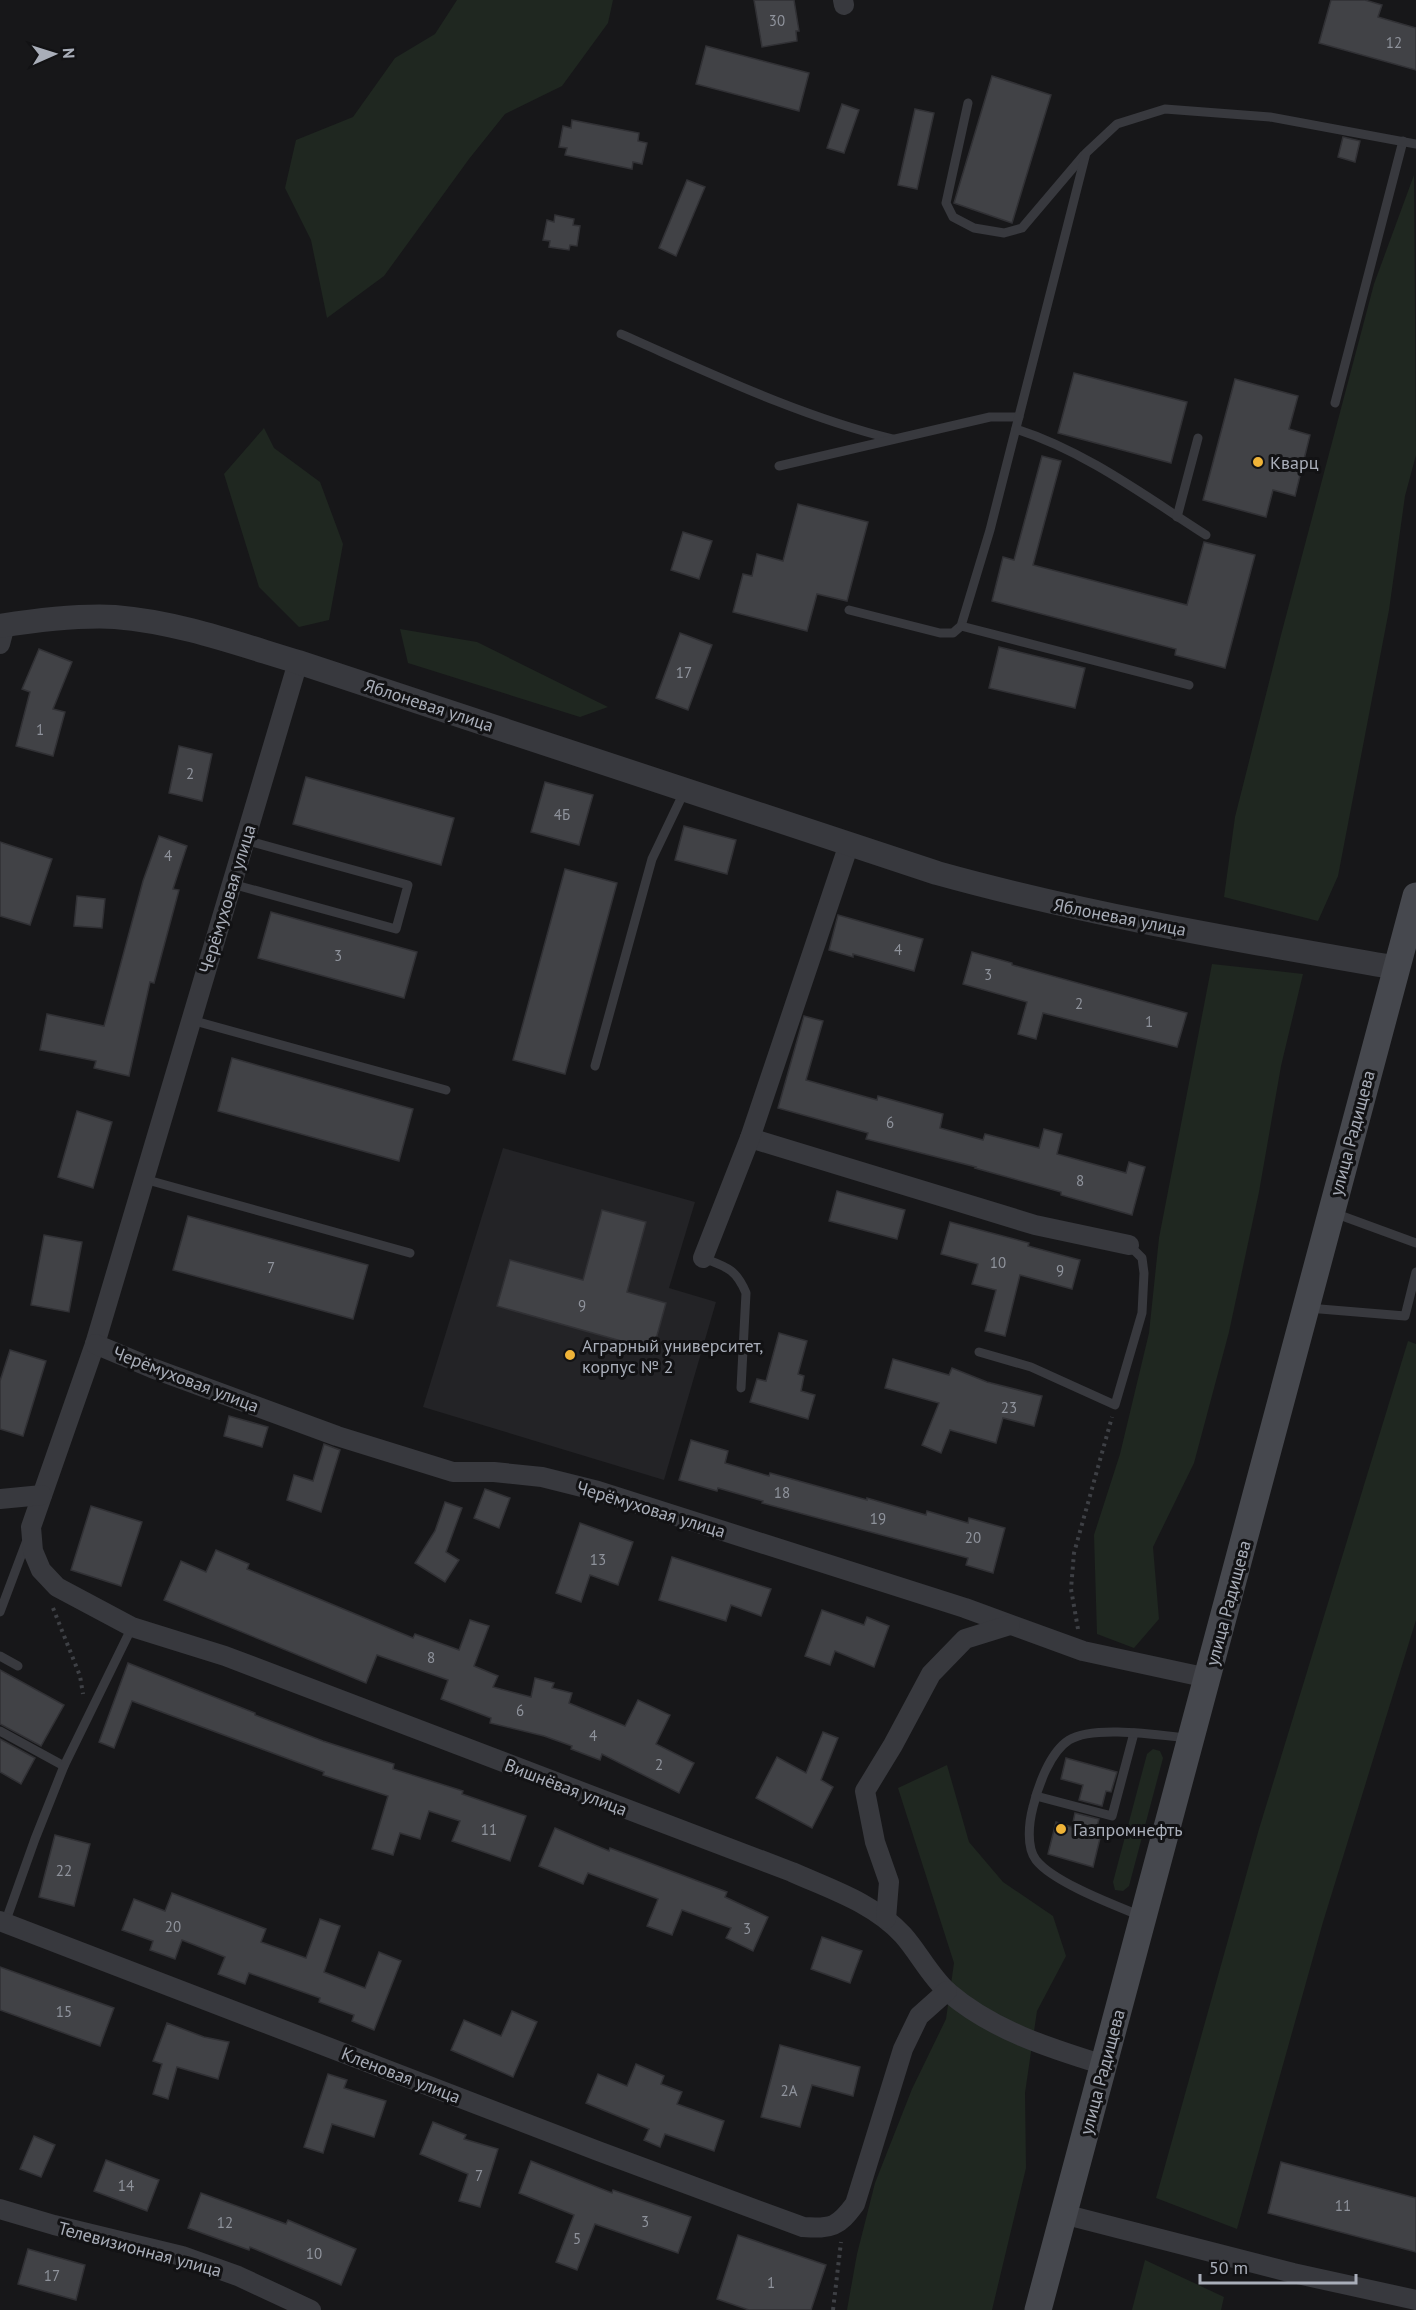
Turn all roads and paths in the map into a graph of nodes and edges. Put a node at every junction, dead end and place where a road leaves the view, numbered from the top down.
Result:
1 (968, 103) dead end
2 (1403, 141) junction
3 (1416, 144) edge
4 (1086, 153) junction
5 (621, 334) dead end
6 (1335, 403) dead end
7 (1020, 417) junction
8 (1016, 429) junction
9 (1198, 438) dead end
10 (893, 439) junction
11 (779, 466) dead end
12 (1177, 517) junction
13 (1206, 535) dead end
14 (849, 610) dead end
15 (961, 626) junction
16 (2, 632) edge
17 (298, 662) junction
18 (1189, 685) dead end
19 (685, 790) junction
20 (245, 840) junction
21 (849, 844) junction
22 (232, 884) junction
23 (1416, 896) edge
24 (1404, 959) edge
25 (191, 1020) junction
26 (595, 1066) dead end
27 (446, 1090) dead end
28 (750, 1138) junction
29 (144, 1179) junction
30 (1331, 1212) junction
31 (1416, 1243) edge
32 (1129, 1245) joint
33 (410, 1253) dead end
34 (703, 1258) joint
35 (1416, 1272) edge
36 (1306, 1308) junction
37 (95, 1344) junction
38 (979, 1352) dead end
39 (741, 1388) dead end
40 (1115, 1405) junction
41 (42, 1494) junction
42 (0, 1499) edge
43 (31, 1527) junction
44 (41, 1570) junction
45 (0, 1612) edge
46 (1010, 1625) junction
47 (132, 1627) junction
48 (1083, 1651) junction
49 (0, 1656) edge
50 (18, 1666) dead end
51 (1208, 1678) junction
52 (84, 1725) junction
53 (0, 1731) edge
54 (1134, 1733) junction
55 (1192, 1739) junction
56 (64, 1766) junction
57 (1036, 1796) junction
58 (1144, 1917) junction
59 (886, 1919) junction
60 (3, 1922) edge
61 (947, 1991) junction
62 (1104, 2065) junction
63 (0, 2209) edge
64 (1063, 2214) junction
65 (842, 2220) junction
66 (1416, 2300) edge
67 (311, 2310) edge
68 (833, 2310) edge
69 (1038, 2310) edge

1 - 4 lane
2 - 3 lane
2 - 4 lane
2 - 6 lane
4 - 7 lane
5 - 10 lane
7 - 8 lane
7 - 10 lane
8 - 12 lane
8 - 15 lane
9 - 12 lane
10 - 11 lane
12 - 13 lane
14 - 15 lane
15 - 18 lane
16 - 17 street, Яблоневая улица
17 - 19 street, Яблоневая улица
17 - 20 street, Черёмуховая улица
19 - 21 street, Яблоневая улица
19 - 26 lane
20 - 22 street, Черёмуховая улица
20 - 22 lane
21 - 24 street, Яблоневая улица
21 - 28 street
22 - 25 street, Черёмуховая улица
23 - 24 main road, улица Радищева
24 - 30 main road, улица Радищева
25 - 27 lane
25 - 29 street, Черёмуховая улица
28 - 32 street
28 - 34 street
29 - 33 lane
29 - 37 street, Черёмуховая улица
30 - 31 lane
30 - 36 main road, улица Радищева
32 - 40 lane
34 - 39 lane
35 - 36 lane
36 - 51 main road, улица Радищева
37 - 41 street, Черёмуховая улица
37 - 46 street, Черёмуховая улица
38 - 40 lane
40 - 48 path
41 - 42 street
41 - 43 street, Черёмуховая улица
43 - 44 street
43 - 45 lane
44 - 47 street, Вишнёвая улица
44 - 52 path
46 - 48 street, Черёмуховая улица
46 - 59 street
47 - 52 lane
47 - 59 street, Вишнёвая улица
48 - 51 street, Черёмуховая улица
49 - 50 lane
51 - 55 main road, улица Радищева
52 - 56 lane
53 - 56 lane
54 - 55 lane
54 - 57 lane
54 - 57 lane
55 - 58 main road, улица Радищева
56 - 60 lane
57 - 58 lane
58 - 62 main road, улица Радищева
59 - 61 street, Вишнёвая улица
60 - 65 street, Кленовая улица
61 - 62 street, Вишнёвая улица
61 - 65 street
62 - 64 main road, улица Радищева
63 - 67 street, Телевизионная улица
64 - 66 street
64 - 69 main road, улица Радищева
65 - 68 path

